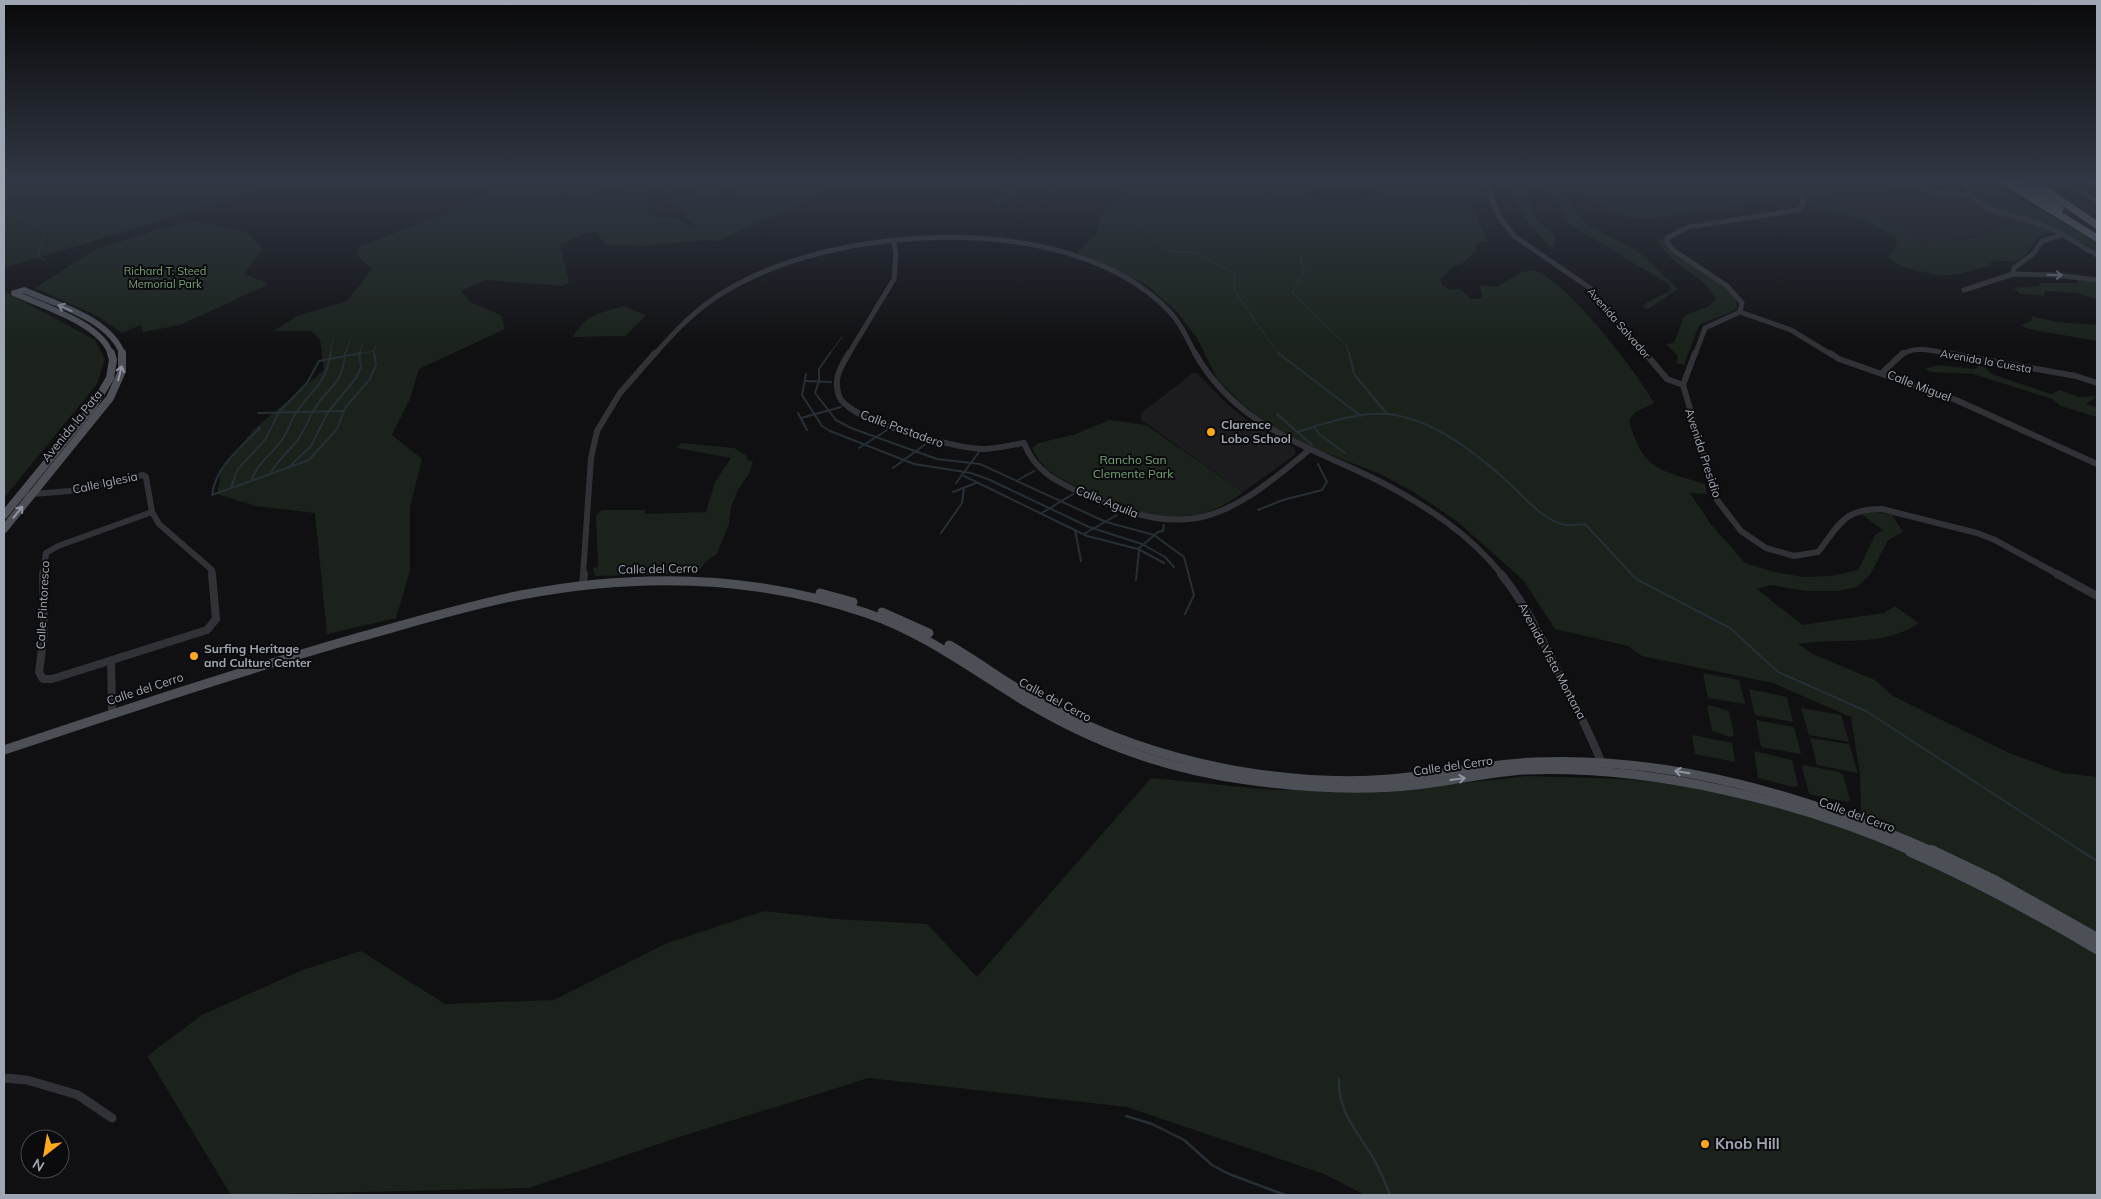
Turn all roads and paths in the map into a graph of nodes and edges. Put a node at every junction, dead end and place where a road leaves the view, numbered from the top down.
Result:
1 (1513, 235) edge
2 (1671, 235) edge
3 (2062, 235) joint
4 (893, 240) junction
5 (2097, 255) edge
6 (2013, 272) junction
7 (2097, 280) edge
8 (1964, 290) dead end
9 (1740, 312) junction
10 (1883, 372) junction
11 (2097, 383) edge
12 (1684, 384) junction
13 (1024, 443) joint
14 (1310, 450) junction
15 (2097, 464) edge
16 (20, 495) junction
17 (32, 495) junction
18 (152, 512) junction
19 (4, 516) edge
20 (4, 529) edge
21 (583, 583) junction
22 (2097, 596) edge
23 (111, 661) junction
24 (43, 679) joint
25 (112, 708) junction
26 (4, 745) edge
27 (4, 750) edge
28 (1603, 767) junction
29 (2097, 939) edge
30 (2097, 948) edge
31 (4, 1078) edge
32 (112, 1118) dead end

1 - 12 street, Avenida Salvador
2 - 9 street
3 - 5 street
3 - 6 street
4 - 13 street, Calle Pastadero
4 - 14 street, Avenida Vista Montana
4 - 21 street, Avenida Vista Montana
6 -> 7 street
6 - 8 street
9 - 10 street, Calle Miguel
9 - 12 street
10 - 11 street, Avenida la Cuesta
10 - 15 street, Calle Miguel
12 - 22 street, Avenida Presidio
13 - 14 street, Calle Aguila
14 - 28 street, Avenida Vista Montana
16 - 17 street, Calle Iglesia
17 -> 16 main road, Avenida la Pata
16 - 19 main road, Avenida la Pata
17 - 18 street, Calle Iglesia
20 -> 17 main road, Avenida la Pata
18 - 23 street, Calle Iglesia
18 - 24 street, Calle Pintoresco
21 - 25 main road, Calle del Cerro
21 - 27 main road, Calle del Cerro
21 - 28 main road, Calle del Cerro
23 - 24 street, Calle Iglesia
23 - 25 street
25 - 26 main road, Calle del Cerro
29 -> 28 main road, Calle del Cerro
28 - 30 main road, Calle del Cerro
31 - 32 street

